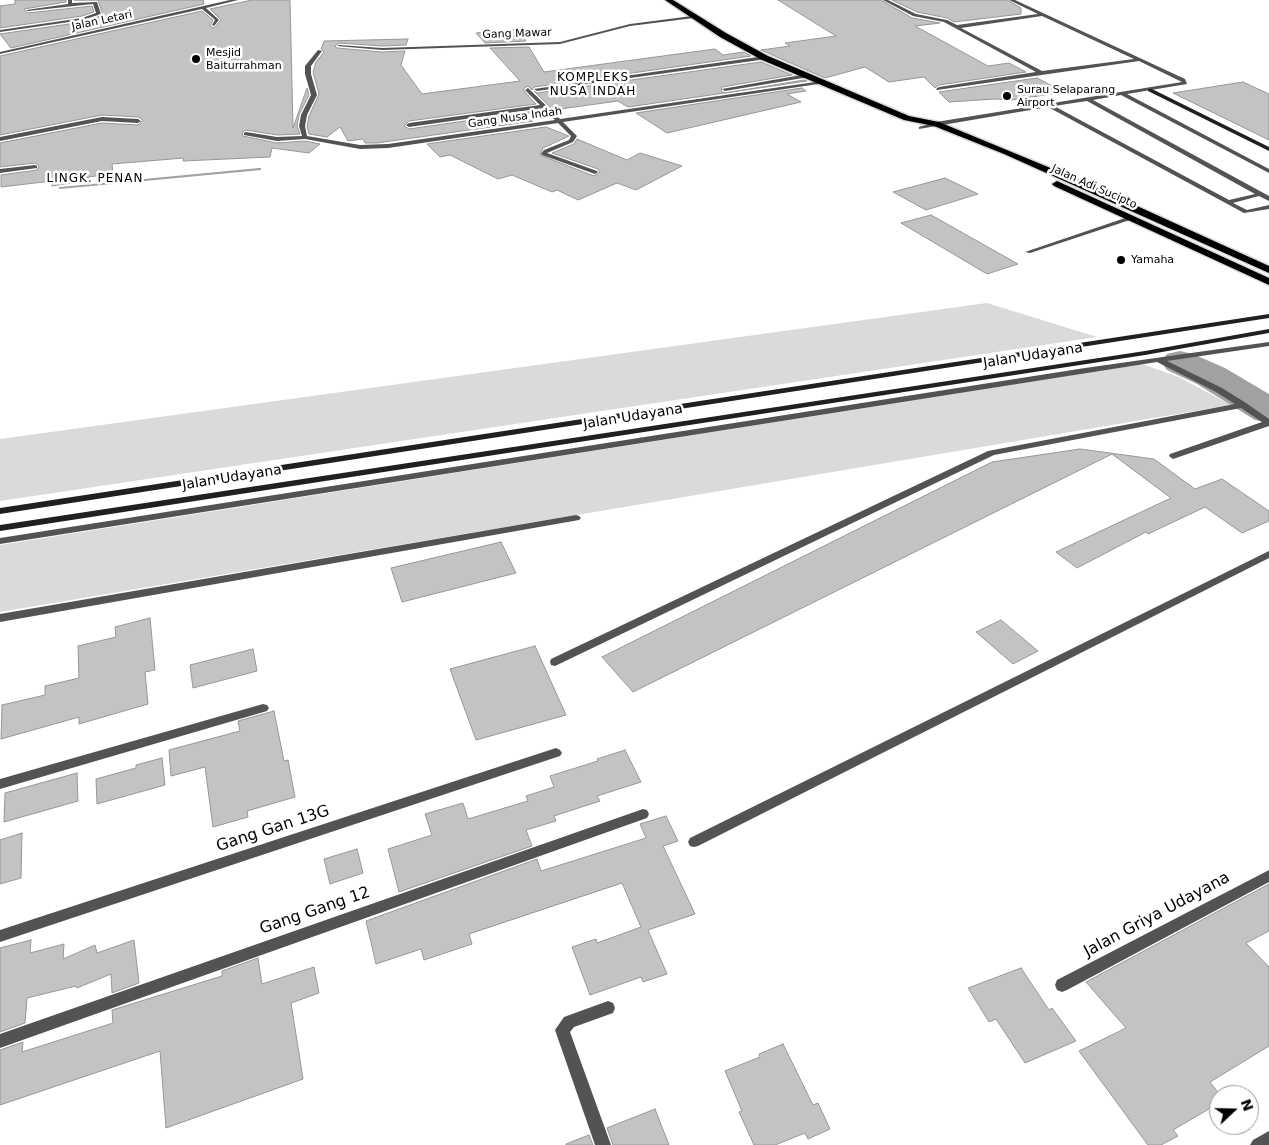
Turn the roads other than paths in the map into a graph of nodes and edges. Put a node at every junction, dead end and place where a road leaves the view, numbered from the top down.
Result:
1 (236, 0) edge
2 (668, 0) edge
3 (885, 0) edge
4 (1011, 0) edge
5 (224, 1) edge
6 (70, 2) edge
7 (204, 8) junction
8 (28, 10) dead end
9 (1044, 15) junction
10 (692, 17) junction
11 (83, 18) junction
12 (88, 23) dead end
13 (214, 25) dead end
14 (93, 27) dead end
15 (955, 27) junction
16 (0, 31) edge
17 (98, 32) junction
18 (339, 46) dead end
19 (320, 51) dead end
20 (0, 54) edge
21 (762, 58) junction
22 (1140, 60) junction
23 (1041, 73) junction
24 (807, 76) junction
25 (822, 83) junction
26 (537, 89) dead end
27 (726, 89) dead end
28 (939, 89) dead end
29 (528, 90) dead end
30 (1150, 90) junction
31 (1123, 94) junction
32 (1088, 100) junction
33 (543, 106) junction
34 (1050, 106) junction
35 (907, 118) junction
36 (138, 121) dead end
37 (557, 122) junction
38 (936, 124) junction
39 (409, 125) dead end
40 (922, 128) junction
41 (246, 134) dead end
42 (305, 137) junction
43 (0, 140) edge
44 (1269, 149) edge
45 (34, 167) dead end
46 (0, 171) edge
47 (1269, 171) edge
48 (595, 172) dead end
49 (1269, 191) edge
50 (1259, 194) junction
51 (1269, 199) edge
52 (1228, 202) junction
53 (1269, 207) edge
54 (1131, 218) junction
55 (1028, 252) dead end
56 (1269, 270) edge
57 (1269, 282) edge
58 (1269, 316) edge
59 (1269, 331) edge
60 (1269, 344) edge
61 (1145, 352) junction
62 (1160, 360) junction
63 (1243, 405) junction
64 (1269, 423) edge
65 (1173, 456) dead end
66 (133, 491) junction
67 (132, 508) junction
68 (0, 511) edge
69 (576, 518) dead end
70 (0, 528) edge
71 (0, 541) edge
72 (1269, 554) edge
73 (0, 618) edge
74 (555, 662) dead end
75 (262, 708) dead end
76 (556, 753) dead end
77 (0, 784) edge
78 (643, 814) dead end
79 (694, 842) dead end
80 (1269, 876) edge
81 (0, 936) edge
82 (1062, 984) dead end
83 (608, 1008) dead end
84 (0, 1041) edge
85 (1269, 1139) edge
86 (603, 1145) edge
87 (1258, 1145) edge

1 - 5 street, Jalan Letari
2 - 10 highway, Jalan Adi Sucipto
3 - 15 street
4 - 9 street
5 - 7 street, Jalan Letari
6 - 8 street
6 - 11 street
7 - 13 street
7 - 17 street, Jalan Letari
9 - 15 street
9 - 22 street
10 - 18 street, Gang Mawar
10 - 21 highway, Jalan Adi Sucipto
11 - 12 street
11 - 16 street
14 - 17 street
15 - 23 street
17 - 20 street, Jalan Letari
19 - 42 street
21 - 24 highway, Jalan Adi Sucipto
21 - 26 street
22 - 23 street
22 - 30 street
23 - 28 street
24 - 25 highway, Jalan Adi Sucipto
24 - 27 street
25 - 35 highway, Jalan Adi Sucipto
25 - 37 street, Gang Nusa Indah
29 - 33 street
30 - 31 street
30 - 44 main road
31 - 32 street
31 - 47 street
32 - 34 street
32 - 50 street
33 - 37 street
33 - 39 street
34 - 38 street
34 - 52 street
35 - 38 highway, Jalan Adi Sucipto
35 - 40 highway, Jalan Adi Sucipto
36 - 43 street
37 - 42 street, Gang Nusa Indah
37 - 48 street
38 - 40 street
38 - 56 highway, Jalan Adi Sucipto
40 - 54 highway, Jalan Adi Sucipto
41 - 42 street, Gang Nusa Indah
45 - 46 street
49 - 50 street
50 - 51 street
50 - 52 street
52 - 53 street
54 - 55 street
54 - 57 highway, Jalan Adi Sucipto
58 - 66 main road, Jalan Udayana
59 - 61 main road, Jalan Udayana
60 - 62 street
61 - 62 street
61 - 67 main road, Jalan Udayana
62 - 63 street
62 - 71 street
63 - 64 street
63 - 74 street
64 - 65 street
66 - 67 main road
66 - 68 main road, Jalan Udayana
67 - 70 main road, Jalan Udayana
69 - 73 street
72 - 79 street
75 - 77 street
76 - 81 street, Gang Gan 13G
78 - 84 street, Gang Gang 12
80 - 82 street, Jalan Griya Udayana
83 - 86 street
85 - 87 street

